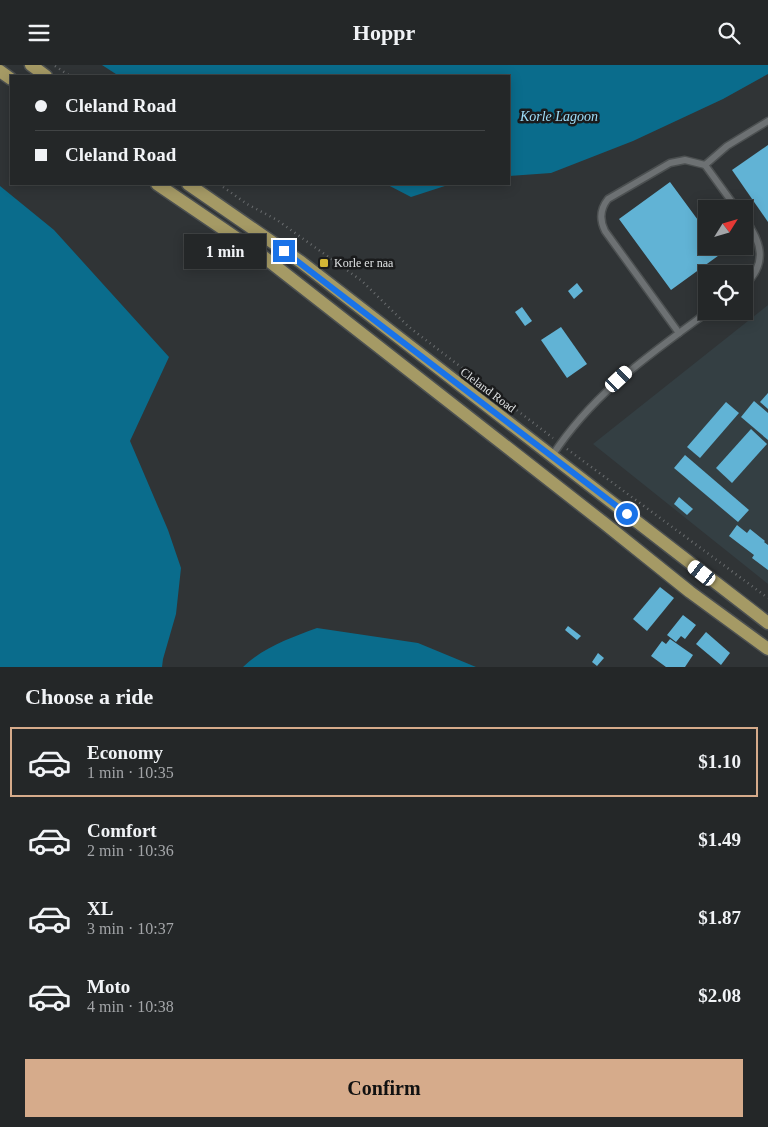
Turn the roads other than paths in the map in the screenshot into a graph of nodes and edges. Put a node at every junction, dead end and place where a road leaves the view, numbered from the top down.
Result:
1 (768, 121) edge
2 (704, 165) junction
3 (158, 185) edge
4 (189, 185) edge
5 (730, 200) edge
6 (753, 230) edge
7 (753, 277) edge
8 (698, 319) edge
9 (679, 333) junction
10 (552, 455) junction
11 (768, 623) edge
12 (768, 649) edge

1 - 2 lane
2 - 5 lane
2 - 9 lane
3 - 12 main road
4 - 10 main road, Cleland Road
6 - 7 lane
8 - 9 lane
9 - 10 lane
10 - 11 main road, Cleland Road

